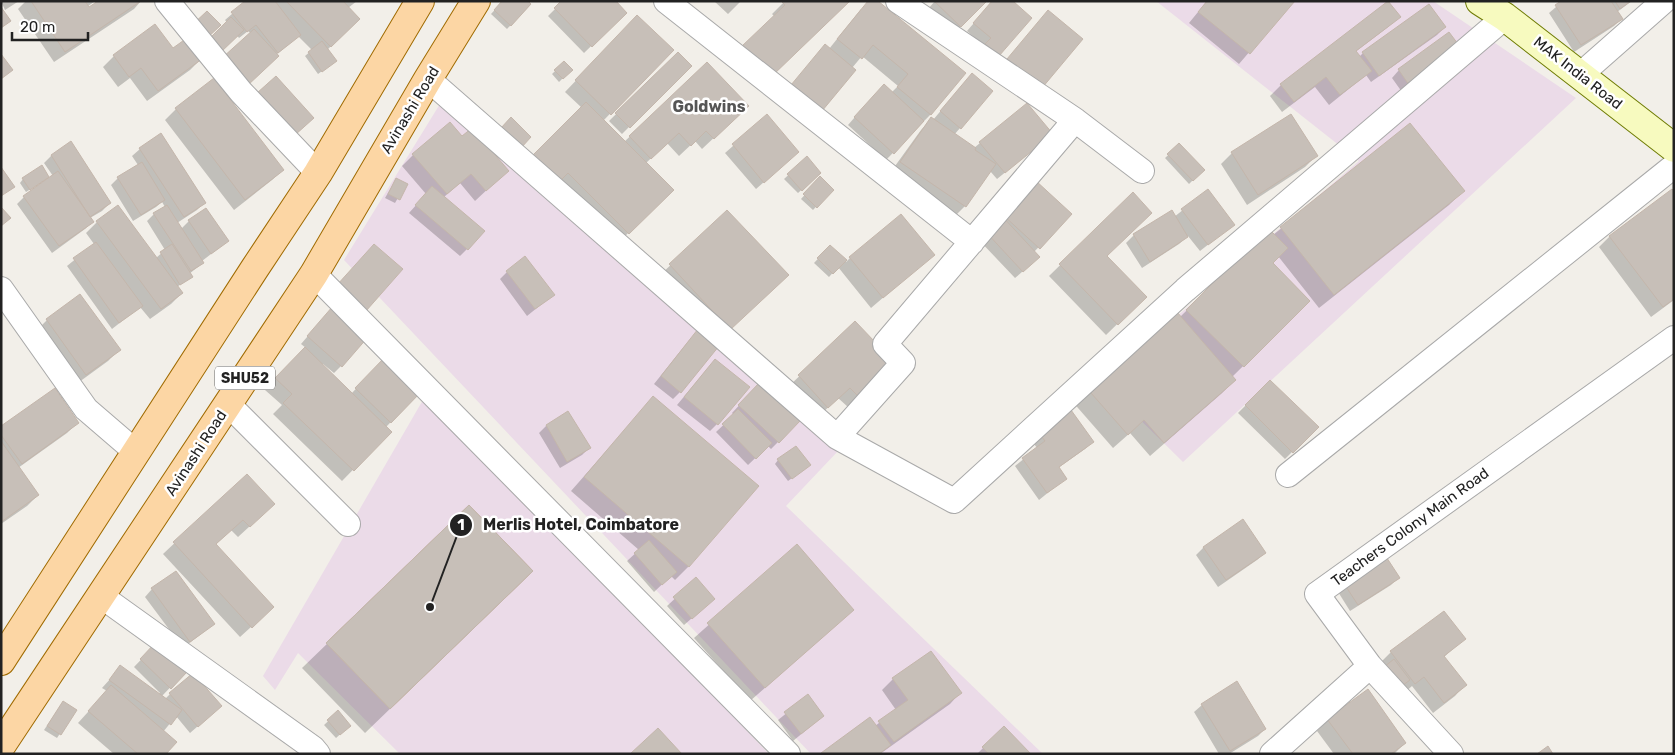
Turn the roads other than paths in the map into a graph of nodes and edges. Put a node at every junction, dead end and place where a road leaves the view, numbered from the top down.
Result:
1 (167, 1) edge
2 (420, 1) edge
3 (476, 1) edge
4 (666, 1) edge
5 (898, 1) edge
6 (1480, 1) edge
7 (1664, 1) edge
8 (1505, 17) junction
9 (1580, 75) junction
10 (428, 79) junction
11 (1075, 120) junction
12 (1674, 148) edge
13 (1674, 166) edge
14 (1142, 171) dead end
15 (318, 173) junction
16 (972, 242) junction
17 (314, 274) junction
18 (1, 289) edge
19 (1674, 338) edge
20 (228, 404) junction
21 (837, 437) junction
22 (136, 452) junction
23 (1288, 475) dead end
24 (348, 524) dead end
25 (101, 596) junction
26 (1, 661) edge
27 (1370, 666) junction
28 (1, 746) edge
29 (313, 752) edge
30 (788, 754) edge
31 (1272, 754) edge
32 (1450, 754) edge

1 - 15 street
2 - 15 main road, SHU52
3 - 10 main road, Avinashi Road / SHU52
4 - 16 street
5 - 11 street
6 - 8 street, MAK India Road
7 - 9 street
8 - 9 street, MAK India Road
8 - 21 street
9 - 12 street, MAK India Road
10 - 17 main road, Avinashi Road / SHU52
10 - 21 street
11 - 14 street
11 - 16 street
13 - 23 street
15 - 22 main road, SHU52
16 - 21 street
17 - 20 main road, Avinashi Road / SHU52
17 - 30 street
18 - 22 street
19 - 27 street, Teachers Colony Main Road
20 - 24 street
20 - 25 main road, Avinashi Road / SHU52
22 - 26 main road, SHU52
25 - 28 main road, Avinashi Road / SHU52
25 - 29 street
27 - 31 street
27 - 32 street, Teachers Colony Main Road

